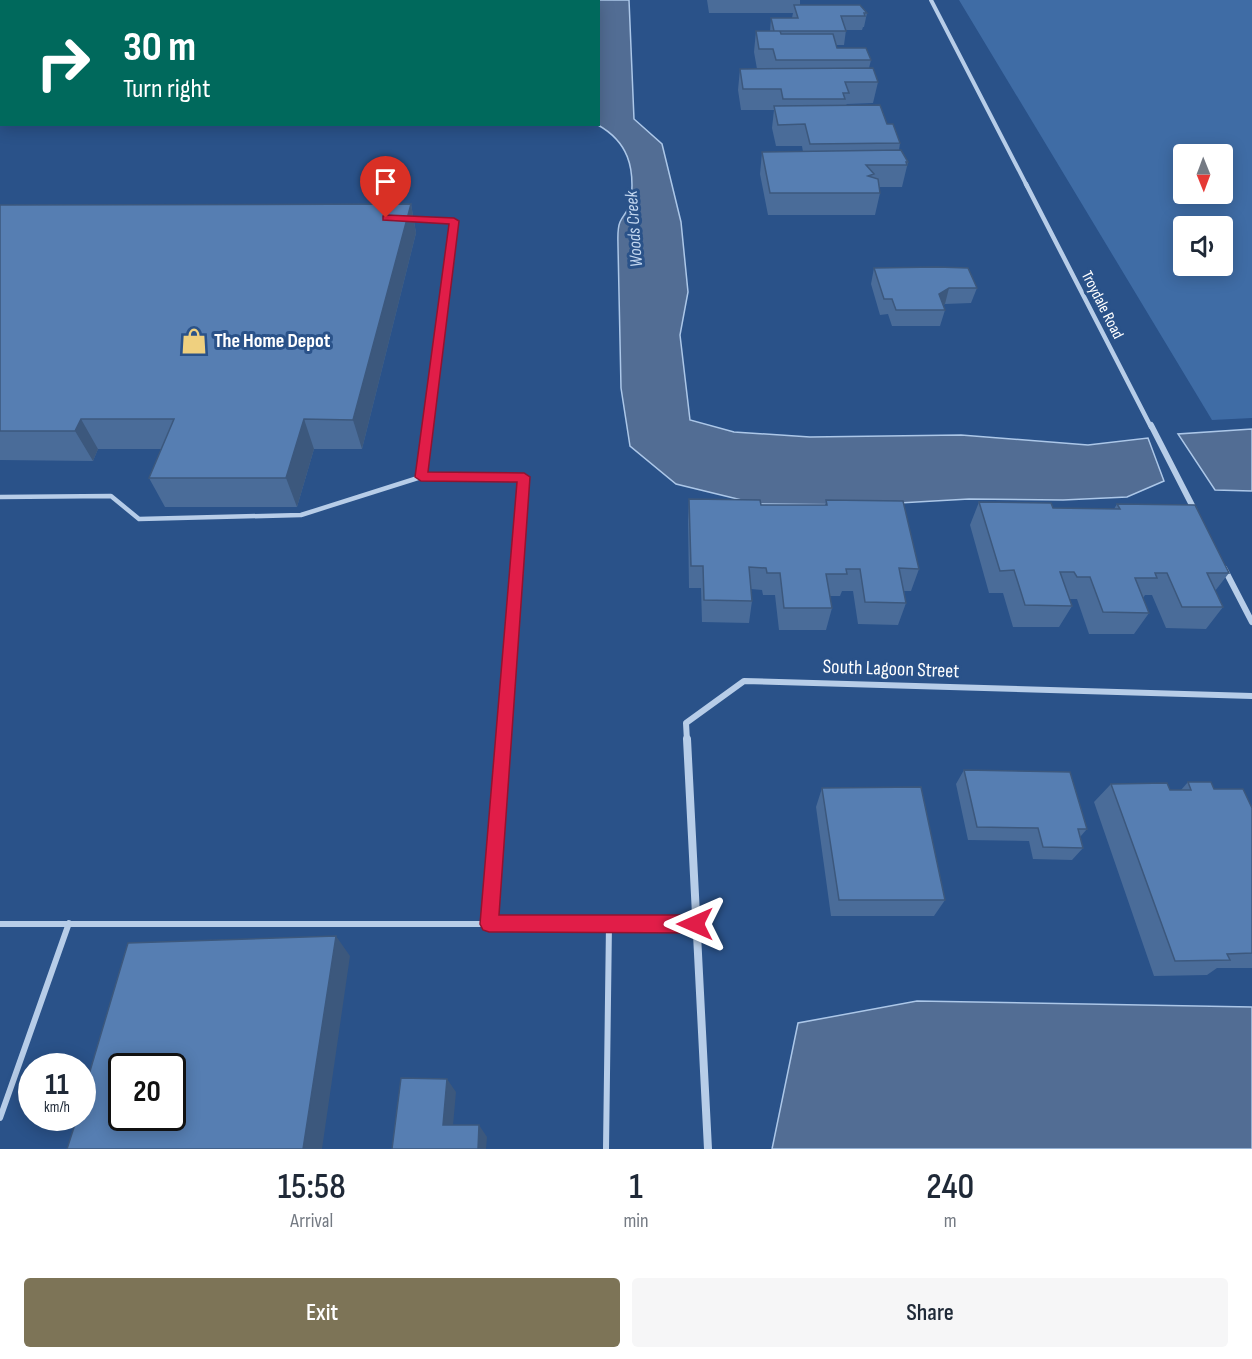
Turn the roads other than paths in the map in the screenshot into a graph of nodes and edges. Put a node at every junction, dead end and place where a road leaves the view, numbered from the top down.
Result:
1 (931, 0) edge
2 (397, 218) edge
3 (421, 477) junction
4 (0, 497) edge
5 (1201, 522) edge
6 (1221, 562) edge
7 (1252, 622) edge
8 (1252, 696) edge
9 (69, 922) junction
10 (0, 924) edge
11 (489, 924) junction
12 (609, 924) junction
13 (695, 924) junction
14 (0, 1118) edge
15 (606, 1149) edge
16 (708, 1149) edge

1 - 5 street, Troydale Road
2 - 3 lane
3 - 4 lane
3 - 11 lane
6 - 7 street
8 - 13 street, South Lagoon Street
9 - 10 lane
9 - 11 lane
9 - 14 lane
11 - 12 lane
12 - 13 lane
12 - 15 lane
13 - 16 street

